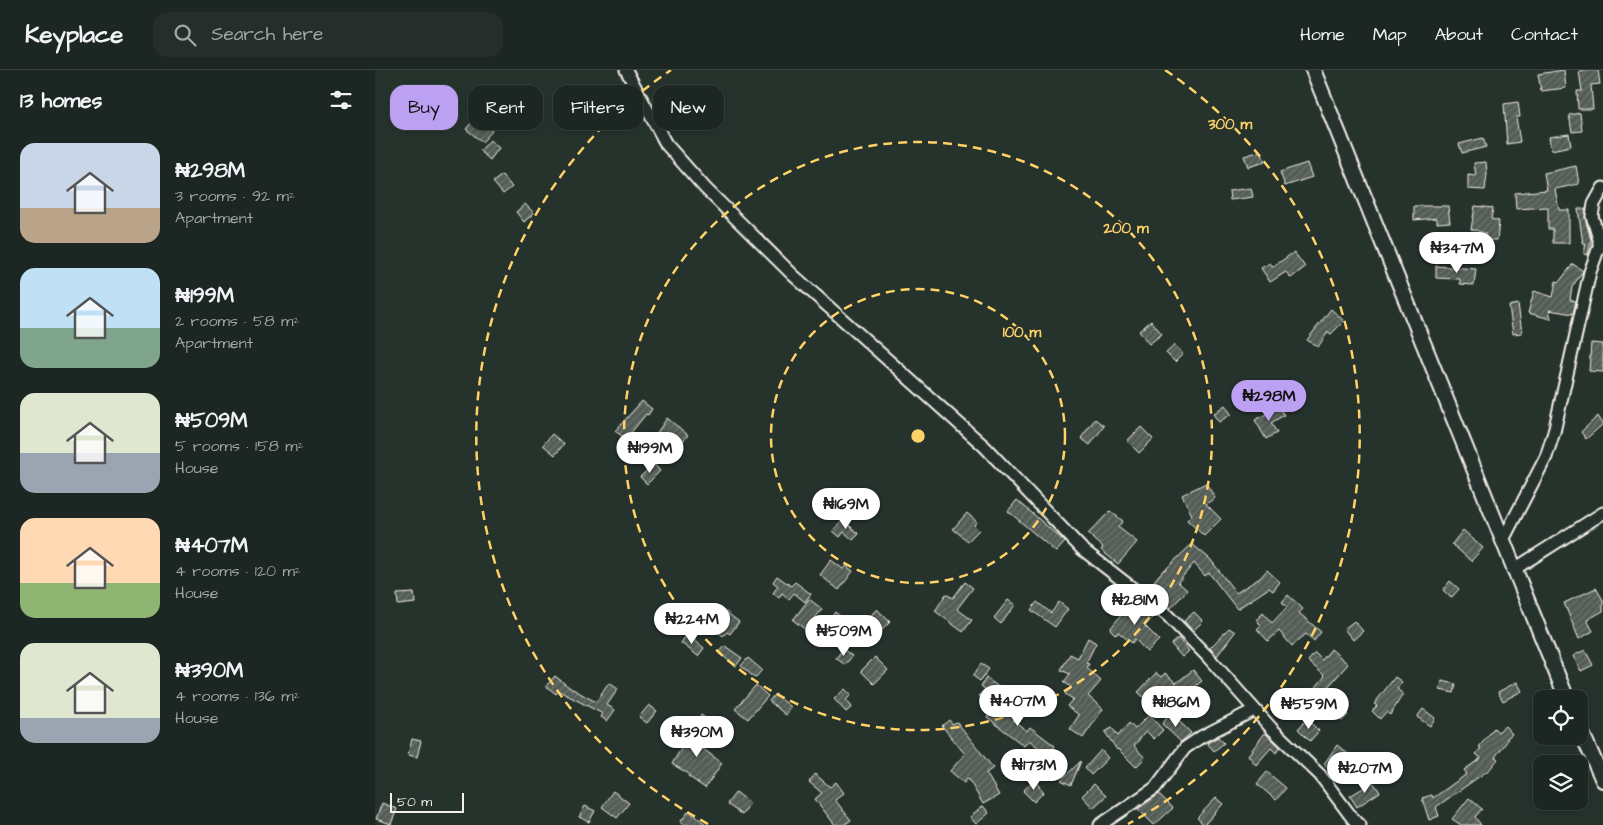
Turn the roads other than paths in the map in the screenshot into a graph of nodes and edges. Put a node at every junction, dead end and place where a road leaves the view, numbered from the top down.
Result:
1 (626, 70) edge
2 (1313, 70) edge
3 (1603, 188) edge
4 (1603, 513) edge
5 (1503, 540) junction
6 (1513, 570) junction
7 (1563, 690) edge
8 (1254, 710) junction
9 (1587, 745) edge
10 (1603, 780) edge
11 (1100, 825) edge
12 (1360, 825) edge

1 - 8 street
2 - 5 main road
3 - 5 street
4 - 6 street
5 - 6 main road
6 - 7 main road
8 - 11 street
8 - 12 street
9 - 10 main road

